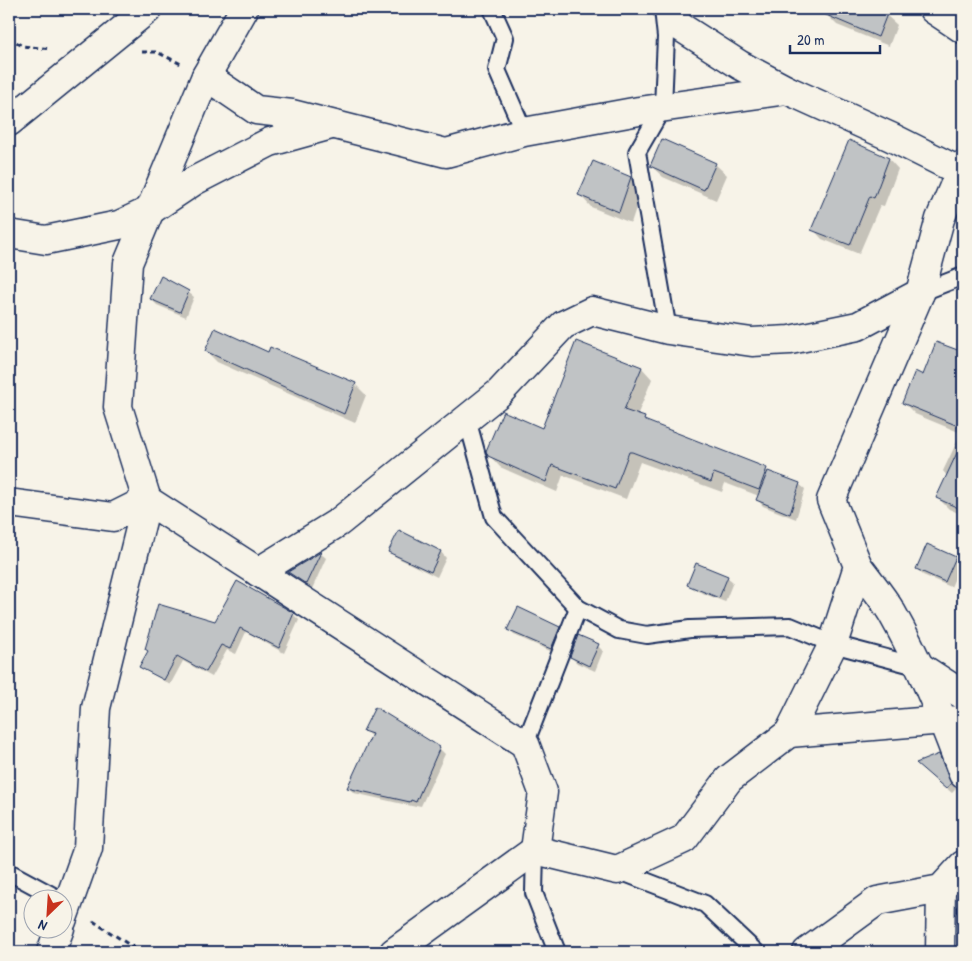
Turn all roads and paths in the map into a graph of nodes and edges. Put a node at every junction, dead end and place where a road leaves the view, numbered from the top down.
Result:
1 (148, 9) edge
2 (244, 9) edge
3 (492, 9) edge
4 (663, 9) edge
5 (670, 9) edge
6 (933, 9) edge
7 (963, 30) edge
8 (206, 76) junction
9 (787, 90) junction
10 (663, 107) junction
11 (9, 122) edge
12 (332, 124) junction
13 (524, 132) junction
14 (962, 169) edge
15 (150, 211) junction
16 (9, 234) edge
17 (963, 276) edge
18 (920, 293) junction
19 (668, 330) junction
20 (467, 418) junction
21 (147, 500) junction
22 (9, 503) edge
23 (858, 566) junction
24 (258, 572) junction
25 (578, 608) junction
26 (833, 644) junction
27 (920, 667) junction
28 (963, 696) edge
29 (954, 721) edge
30 (790, 733) junction
31 (526, 744) junction
32 (963, 774) edge
33 (963, 847) edge
34 (534, 850) junction
35 (617, 870) junction
36 (9, 872) edge
37 (953, 876) edge
38 (31, 888) edge
39 (71, 888) edge
40 (72, 916) edge
41 (55, 938) edge
42 (51, 952) edge
43 (140, 952) edge
44 (394, 952) edge
45 (557, 952) edge
46 (756, 952) edge
47 (807, 952) edge
48 (940, 952) edge

1 - 11 street
2 - 8 street
3 - 13 lane
4 - 10 lane
5 - 9 street
6 - 7 street
8 - 12 street
8 - 15 street
9 - 10 street
9 - 14 street
10 - 13 street
10 - 19 lane
12 - 13 street
12 - 15 street
14 - 18 street
15 - 16 street
15 - 21 street
17 - 18 lane
18 - 19 street
18 - 23 street
19 - 20 street
20 - 24 street
20 - 25 lane
21 - 22 street
21 - 24 street
21 - 39 street
23 - 26 street
23 - 27 street
24 - 31 street
25 - 26 lane
25 - 31 lane
26 - 27 lane
26 - 30 street
27 - 28 street
27 - 29 street
29 - 30 street
29 - 32 street
30 - 35 street
31 - 34 street
33 - 37 street
34 - 35 street
34 - 44 street
34 - 45 lane
35 - 46 lane
36 - 38 lane
37 - 47 street
37 - 48 street
40 - 43 path
41 - 42 street

